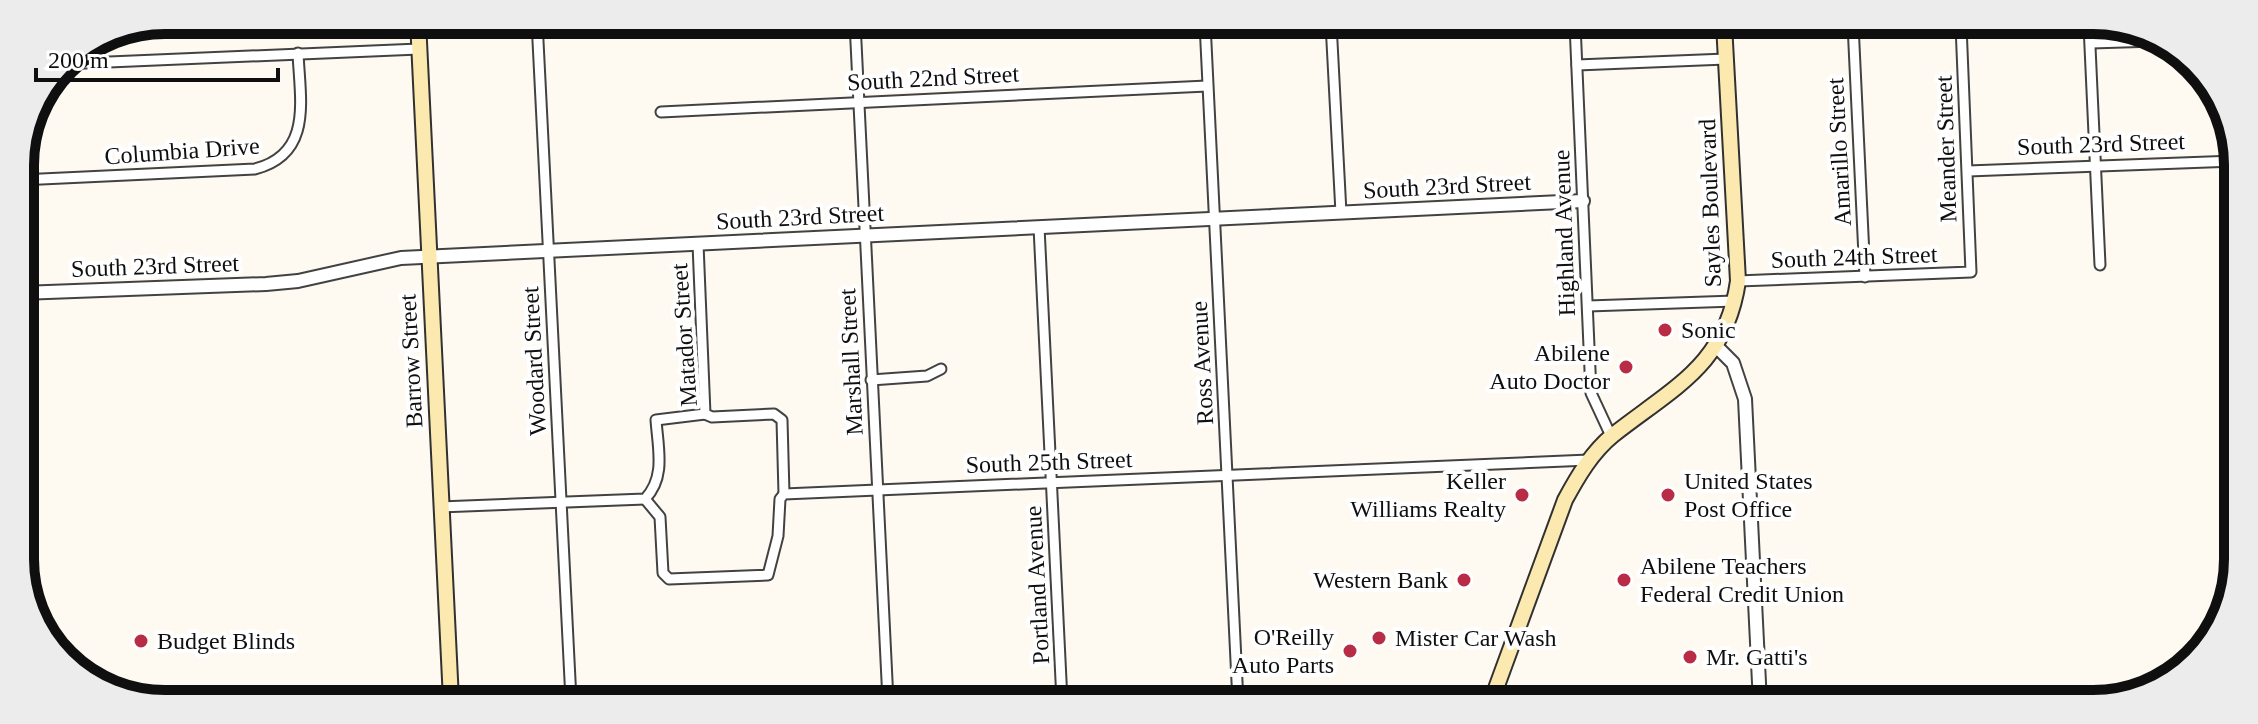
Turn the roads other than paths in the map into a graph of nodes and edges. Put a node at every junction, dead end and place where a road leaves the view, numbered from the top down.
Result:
1 (418, 34) edge
2 (538, 34) edge
3 (856, 34) edge
4 (1205, 34) edge
5 (1332, 34) edge
6 (1575, 34) edge
7 (1725, 34) edge
8 (1853, 34) edge
9 (1961, 34) edge
10 (2090, 34) edge
11 (2137, 42) edge
12 (2091, 43) junction
13 (419, 49) junction
14 (298, 53) junction
15 (1726, 59) junction
16 (89, 60) edge
17 (84, 63) edge
18 (89, 63) junction
19 (1577, 65) junction
20 (1207, 86) junction
21 (859, 102) junction
22 (661, 112) dead end
23 (2224, 161) edge
24 (2095, 166) junction
25 (1968, 171) junction
26 (34, 179) edge
27 (1583, 201) junction
28 (1341, 213) junction
29 (1215, 219) junction
30 (1039, 227) junction
31 (865, 236) junction
32 (698, 244) junction
33 (549, 251) junction
34 (428, 257) junction
35 (2100, 265) dead end
36 (1971, 272) joint
37 (1865, 277) junction
38 (1738, 281) junction
39 (34, 293) edge
40 (1735, 301) junction
41 (1588, 306) junction
42 (1716, 346) junction
43 (941, 369) dead end
44 (871, 380) junction
45 (705, 414) junction
46 (1611, 436) junction
47 (1589, 460) junction
48 (1228, 475) junction
49 (1052, 483) junction
50 (878, 489) junction
51 (784, 494) junction
52 (645, 499) junction
53 (561, 502) junction
54 (440, 507) junction
55 (450, 690) edge
56 (570, 690) edge
57 (887, 690) edge
58 (1061, 690) edge
59 (1237, 690) edge
60 (1495, 690) edge
61 (1759, 690) edge

1 - 13 main road, Barrow Street
2 - 33 street, Woodard Street
3 - 21 street, Marshall Street
4 - 20 street, Ross Avenue
5 - 28 street
6 - 19 street, Highland Avenue
7 - 15 main road, Sayles Boulevard
8 - 37 street, Amarillo Street
9 - 25 street, Meander Street
10 - 12 street
11 - 12 street
12 - 24 street
13 - 14 street
13 - 34 main road, Barrow Street
14 - 18 street
14 - 26 street, Columbia Drive
15 - 19 street
15 - 38 main road, Sayles Boulevard
16 - 18 street
17 - 18 street
19 - 27 street, Highland Avenue
20 - 21 street, South 22nd Street
20 - 29 street, Ross Avenue
21 - 22 street, South 22nd Street
21 - 31 street, Marshall Street
23 - 24 street, South 23rd Street
24 - 25 street, South 23rd Street
24 - 35 street
25 - 36 street, Meander Street
27 - 28 street, South 23rd Street
27 - 41 street, Highland Avenue
28 - 29 street, South 23rd Street
29 - 30 street, South 23rd Street
29 - 48 street, Ross Avenue
30 - 31 street, South 23rd Street
30 - 49 street, Portland Avenue
31 - 32 street, South 23rd Street
31 - 44 street, Marshall Street
32 - 33 street, South 23rd Street
32 - 45 street, Matador Street
33 - 34 street, South 23rd Street
33 - 53 street, Woodard Street
34 - 39 street, South 23rd Street
34 - 54 main road, Barrow Street
36 - 37 street, South 24th Street
37 - 38 street, South 24th Street
38 - 40 main road, Sayles Boulevard
40 - 41 street
40 - 42 main road, Sayles Boulevard
41 - 46 street, Highland Avenue
42 - 46 main road, Sayles Boulevard
42 - 61 street
43 - 44 street
44 - 50 street, Marshall Street
45 - 51 street, Matador Street
45 - 52 street
46 - 47 main road, Sayles Boulevard
47 - 48 street, South 25th Street
47 - 60 main road, Sayles Boulevard
48 - 49 street, South 25th Street
48 - 59 street, Ross Avenue
49 - 50 street, South 25th Street
49 - 58 street, Portland Avenue
50 - 51 street, South 25th Street
50 - 57 street, Marshall Street
51 - 52 street
52 - 53 street
53 - 54 street
53 - 56 street, Woodard Street
54 - 55 main road, Barrow Street

